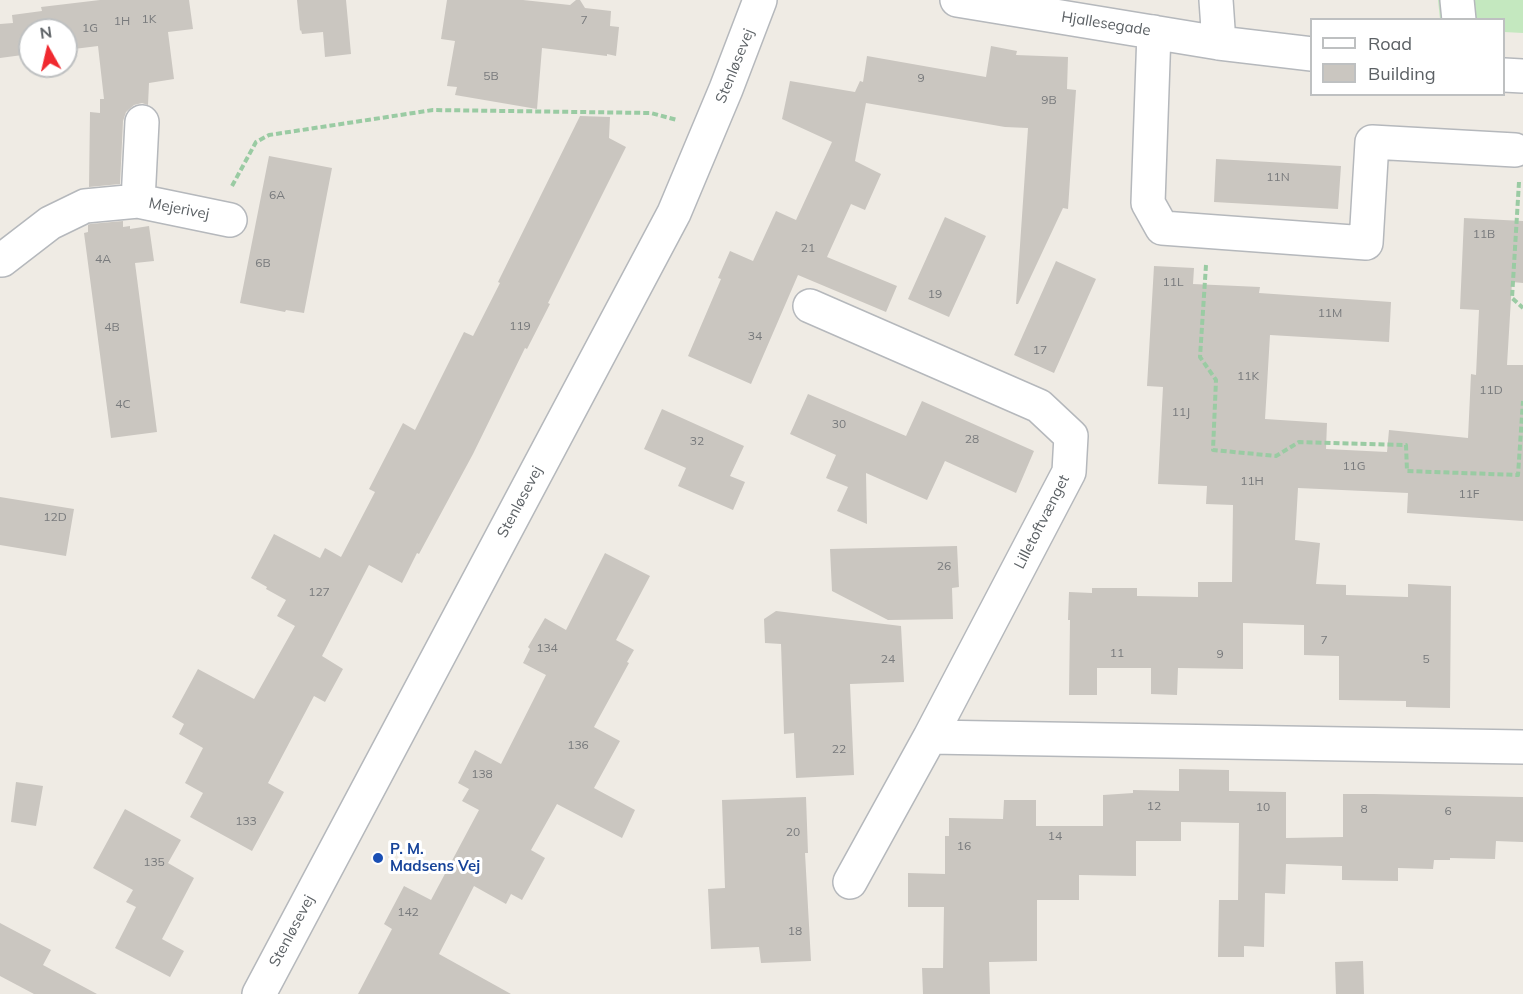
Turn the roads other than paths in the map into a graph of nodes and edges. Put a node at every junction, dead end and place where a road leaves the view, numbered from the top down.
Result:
1 (760, 0) edge
2 (957, 0) edge
3 (1216, 0) edge
4 (1457, 0) edge
5 (1459, 18) edge
6 (1154, 32) junction
7 (1219, 43) junction
8 (1310, 54) edge
9 (1505, 75) edge
10 (1523, 76) edge
11 (142, 122) dead end
12 (1515, 150) road end
13 (138, 201) junction
14 (230, 219) road end
15 (0, 260) edge
16 (810, 306) dead end
17 (930, 737) junction
18 (1523, 747) edge
19 (850, 882) dead end
20 (259, 994) edge

1 - 20 street, Stenløsevej
2 - 6 street, Hjallesegade
3 - 7 street
4 - 5 street
6 - 7 street, Hjallesegade
6 - 12 street
7 - 8 street, Hjallesegade
9 - 10 street
11 - 13 street
13 - 14 street, Mejerivej
13 - 15 street, Mejerivej
16 - 17 street, Lilletoftvænget
17 - 18 street
17 - 19 street, Lilletoftvænget

